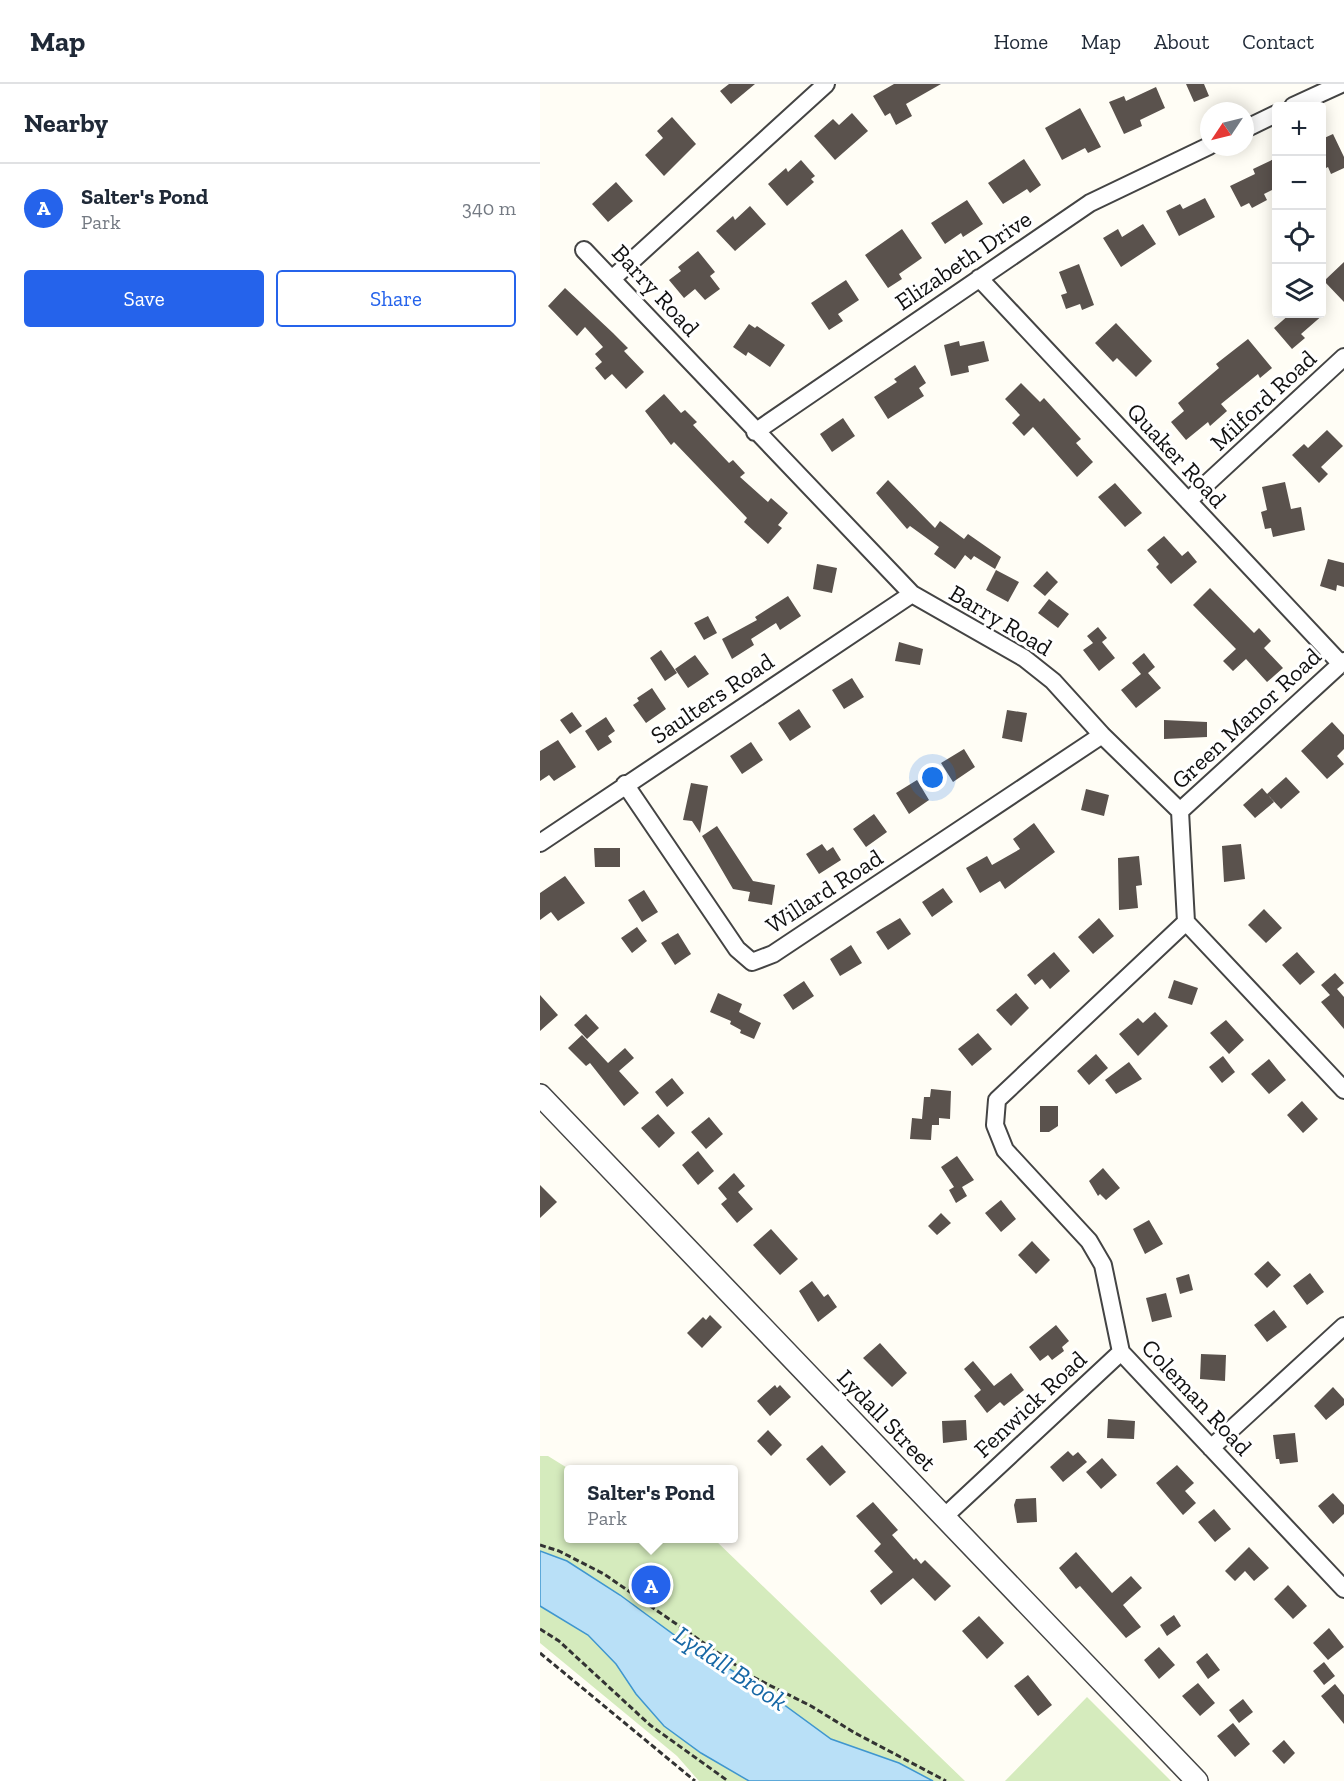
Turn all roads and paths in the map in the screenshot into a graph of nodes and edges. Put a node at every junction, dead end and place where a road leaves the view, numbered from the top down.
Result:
1 (826, 84) edge
2 (1341, 84) edge
3 (1302, 102) edge
4 (1272, 116) edge
5 (1254, 125) edge
6 (1200, 150) edge
7 (585, 250) dead end
8 (613, 278) junction
9 (979, 278) junction
10 (1344, 357) edge
11 (755, 432) junction
12 (1188, 501) junction
13 (912, 594) junction
14 (1342, 662) edge
15 (1102, 735) junction
16 (625, 784) junction
17 (1180, 811) junction
18 (540, 843) edge
19 (1186, 922) junction
20 (1344, 1090) edge
21 (540, 1095) edge
22 (1344, 1326) edge
23 (1121, 1352) junction
24 (1211, 1448) junction
25 (945, 1516) junction
26 (540, 1545) edge
27 (1344, 1589) edge
28 (540, 1629) edge
29 (540, 1653) edge
30 (695, 1781) edge
31 (728, 1781) edge
32 (946, 1781) edge
33 (1197, 1781) edge

1 - 8 street
2 - 3 street
4 - 5 street
6 - 9 street, Elizabeth Drive
7 - 8 street, Barry Road
8 - 11 street, Barry Road
9 - 11 street, Elizabeth Drive
9 - 12 street, Quaker Road
10 - 12 street, Milford Road
11 - 13 street, Barry Road
12 - 14 street, Quaker Road
13 - 15 street, Barry Road
13 - 16 street, Saulters Road
14 - 17 street, Green Manor Road
15 - 16 street, Willard Road
15 - 17 street, Barry Road
16 - 18 street, Saulters Road
17 - 19 street
19 - 20 street
19 - 23 street, Coleman Road
21 - 25 street, Lydall Street
22 - 24 street
23 - 24 street, Coleman Road
23 - 25 street, Fenwick Road
24 - 27 street, Coleman Road
25 - 33 street, Lydall Street
26 - 32 path
28 - 31 path
29 - 30 path

